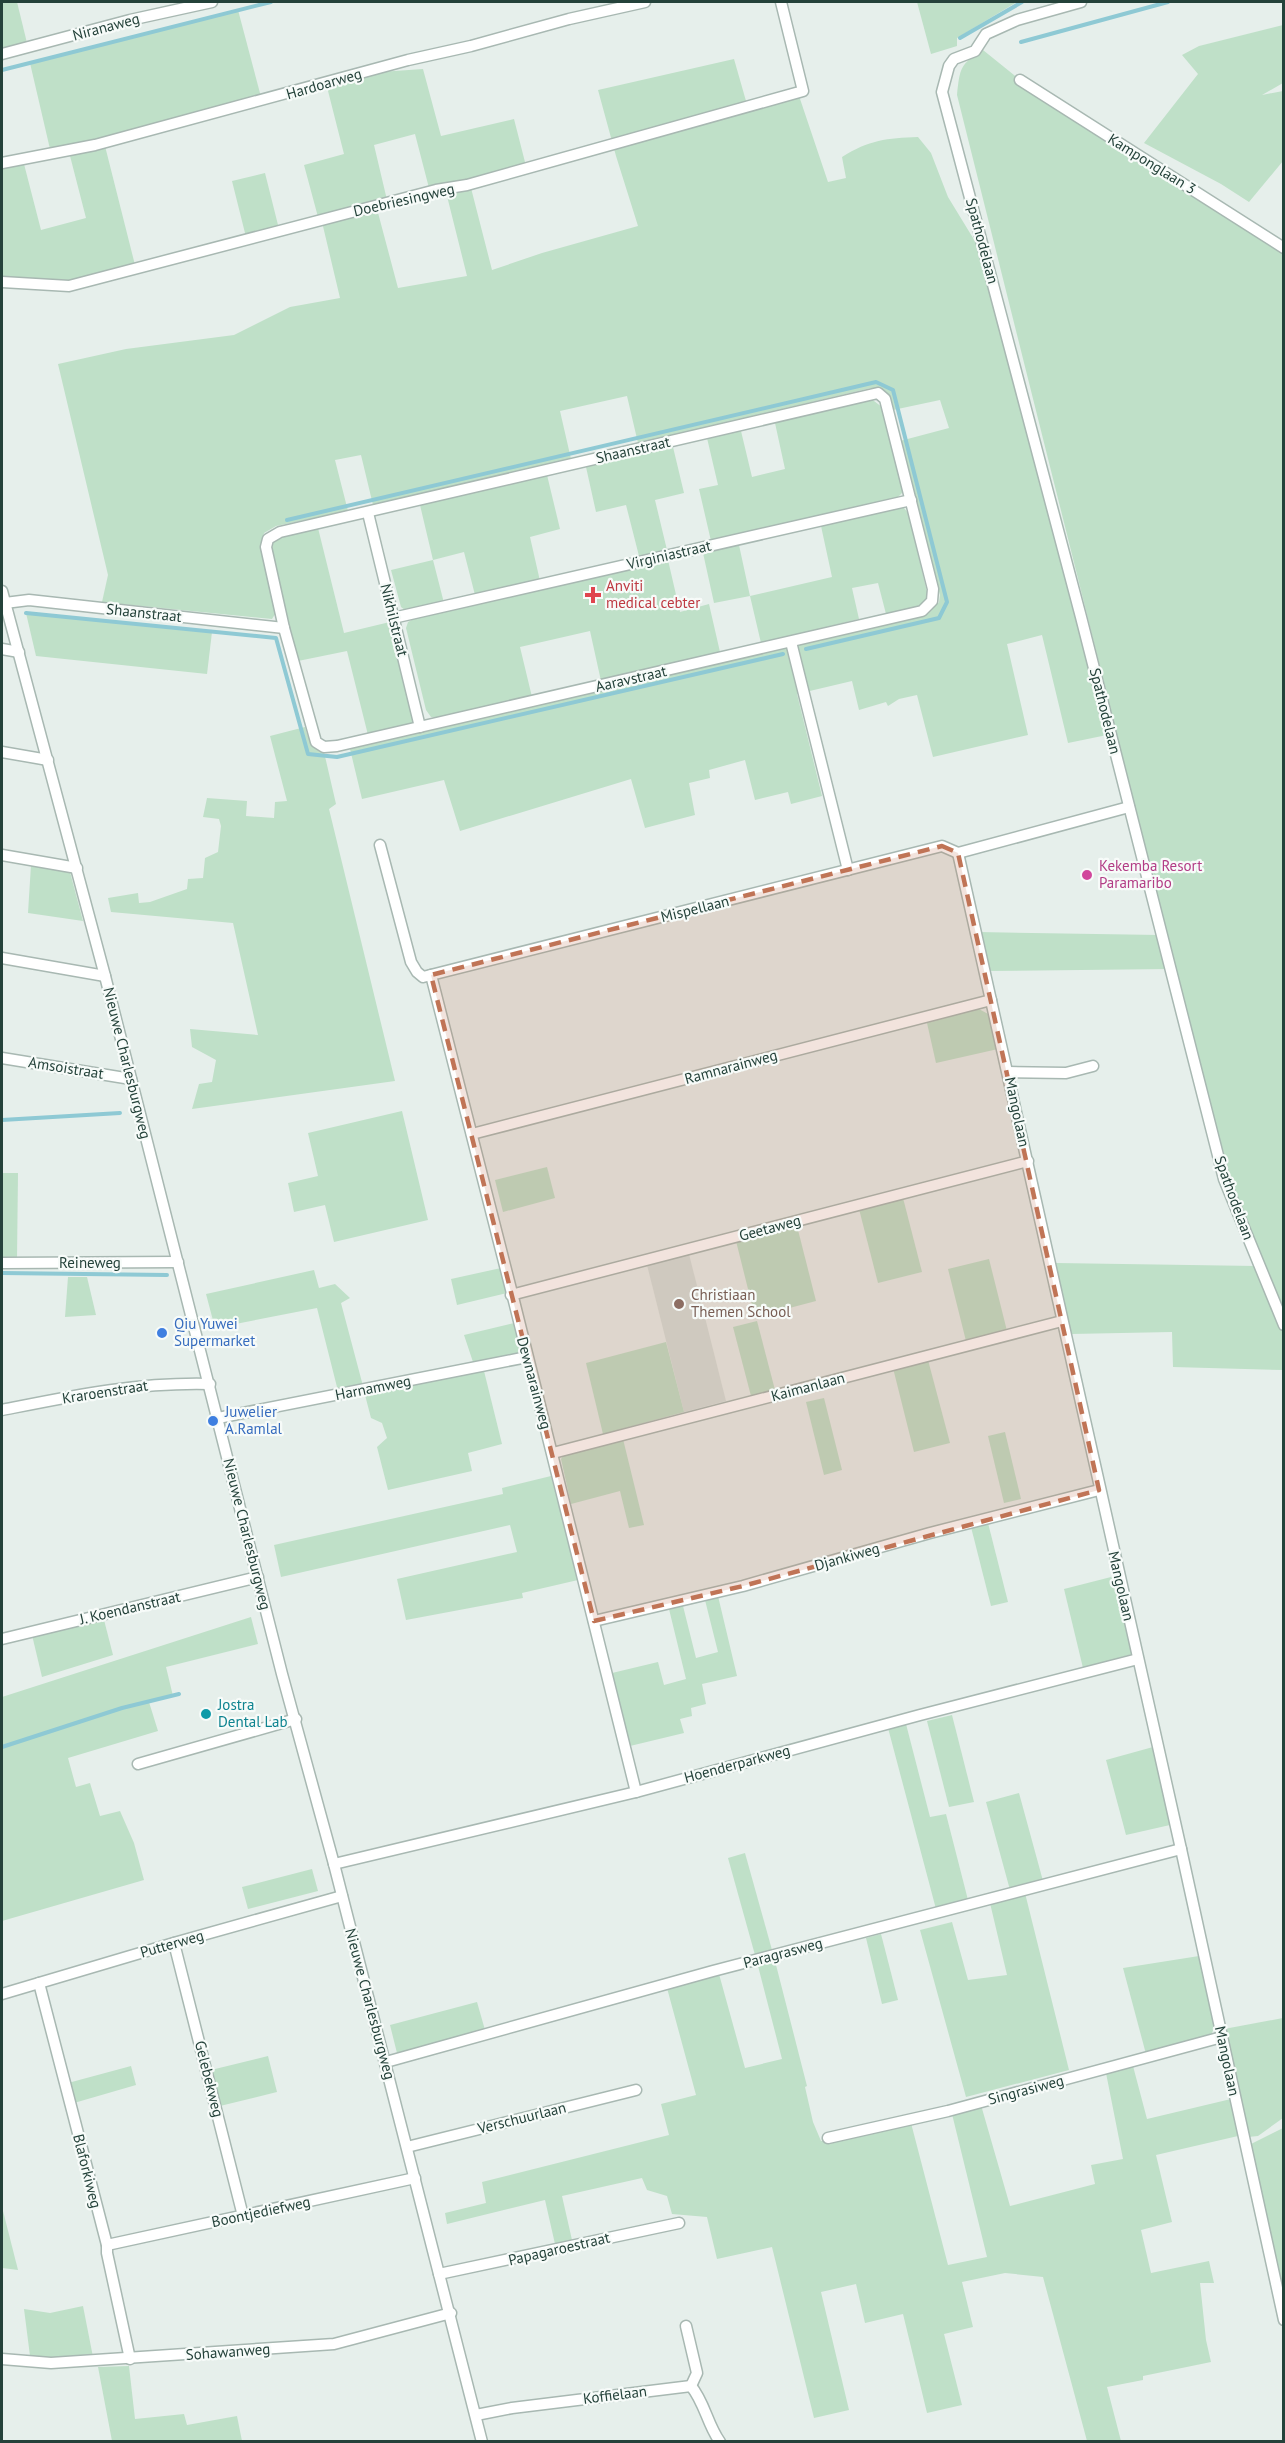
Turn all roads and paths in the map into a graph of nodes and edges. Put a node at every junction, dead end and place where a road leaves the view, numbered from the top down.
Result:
1 (212, 2) edge
2 (645, 2) edge
3 (781, 2) edge
4 (1081, 2) edge
5 (2, 54) edge
6 (1020, 80) dead end
7 (2, 164) edge
8 (1284, 248) edge
9 (2, 282) edge
10 (911, 500) junction
11 (368, 513) junction
12 (2, 591) edge
13 (932, 601) joint
14 (5, 603) junction
15 (393, 618) junction
16 (284, 628) junction
17 (790, 642) junction
18 (2, 649) edge
19 (19, 652) junction
20 (420, 727) junction
21 (324, 747) joint
22 (2, 752) edge
23 (48, 760) junction
24 (1129, 807) junction
25 (380, 845) dead end
26 (958, 853) junction
27 (2, 855) edge
28 (76, 868) junction
29 (848, 870) junction
30 (2, 958) edge
31 (431, 975) junction
32 (105, 976) junction
33 (990, 1000) junction
34 (2, 1058) edge
35 (1092, 1066) dead end
36 (1008, 1072) junction
37 (131, 1079) junction
38 (472, 1134) junction
39 (1028, 1161) junction
40 (178, 1262) junction
41 (2, 1263) edge
42 (512, 1295) junction
43 (1062, 1321) junction
44 (1284, 1325) edge
45 (527, 1357) junction
46 (210, 1384) junction
47 (2, 1410) edge
48 (218, 1418) junction
49 (553, 1453) junction
50 (1099, 1490) junction
51 (258, 1577) junction
52 (594, 1621) junction
53 (2, 1639) edge
54 (1138, 1659) junction
55 (296, 1719) junction
56 (138, 1764) dead end
57 (636, 1792) junction
58 (1181, 1849) junction
59 (334, 1864) junction
60 (342, 1896) junction
61 (174, 1943) junction
62 (39, 1983) junction
63 (2, 1994) edge
64 (1222, 2037) junction
65 (386, 2062) junction
66 (636, 2090) dead end
67 (828, 2138) dead end
68 (407, 2147) junction
69 (415, 2178) junction
70 (243, 2216) junction
71 (679, 2223) dead end
72 (107, 2245) junction
73 (439, 2274) junction
74 (451, 2313) junction
75 (1284, 2320) edge
76 (686, 2326) dead end
77 (2, 2359) edge
78 (130, 2359) junction
79 (691, 2386) junction
80 (476, 2415) junction
81 (482, 2442) edge
82 (720, 2442) edge

1 - 5 street, Niranaweg
2 - 7 street, Hardoarweg
3 - 9 street, Doebriesingweg
4 - 24 street, Spathodelaan
6 - 8 street, Kamponglaan 3
10 - 11 street, Shaanstraat
10 - 13 street, Shaanstraat
10 - 15 street, Virginiastraat
11 - 15 street, Nikhilstraat
11 - 16 street, Shaanstraat
12 - 14 street, Nieuwe Charlesburgweg
13 - 17 street, Aaravstraat
14 - 16 street, Shaanstraat
14 - 19 street, Nieuwe Charlesburgweg
15 - 20 street, Nikhilstraat
16 - 21 street, Shaanstraat
17 - 20 street, Aaravstraat
17 - 29 street
18 - 19 street
19 - 23 street, Nieuwe Charlesburgweg
20 - 21 street, Aaravstraat
22 - 23 street
23 - 28 street, Nieuwe Charlesburgweg
24 - 26 street
24 - 44 street, Spathodelaan
25 - 31 street
26 - 29 street, Mispellaan
26 - 33 street, Mangolaan
27 - 28 street
28 - 32 street, Nieuwe Charlesburgweg
29 - 31 street, Mispellaan
30 - 32 street
31 - 38 street, Dewnarainweg
32 - 37 street, Nieuwe Charlesburgweg
33 - 36 street, Mangolaan
33 - 38 street, Ramnarainweg
34 - 37 street, Amsoistraat
35 - 36 street
36 - 39 street, Mangolaan
37 - 40 street, Nieuwe Charlesburgweg
38 - 42 street, Dewnarainweg
39 - 42 street, Geetaweg
39 - 43 street, Mangolaan
40 - 41 street, Reineweg
40 - 46 street, Nieuwe Charlesburgweg
42 - 45 street, Dewnarainweg
43 - 49 street, Kaimanlaan
43 - 50 street, Mangolaan
45 - 48 street, Harnamweg
45 - 49 street, Dewnarainweg
46 - 47 street, Kraroenstraat
46 - 48 street, Nieuwe Charlesburgweg
48 - 51 street, Nieuwe Charlesburgweg
49 - 52 street, Dewnarainweg
50 - 52 street, Djankiweg
50 - 54 street, Mangolaan
51 - 53 street, J. Koendanstraat
51 - 55 street, Nieuwe Charlesburgweg
52 - 57 street, Dewnarainweg
54 - 57 street, Hoenderparkweg
54 - 58 street, Mangolaan
55 - 56 street
55 - 59 street, Nieuwe Charlesburgweg
57 - 59 street, Hoenderparkweg
58 - 64 street, Mangolaan
58 - 65 street, Paragrasweg
59 - 60 street, Nieuwe Charlesburgweg
60 - 61 street, Putterweg
60 - 65 street, Nieuwe Charlesburgweg
61 - 62 street, Putterweg
61 - 70 street, Gelebekweg
62 - 63 street, Putterweg
62 - 72 street, Blaforkiweg
64 - 67 street, Singrasiweg
64 - 75 street, Mangolaan
65 - 68 street, Nieuwe Charlesburgweg
66 - 68 street, Verschuurlaan
68 - 69 street, Nieuwe Charlesburgweg
69 - 70 street, Boontjediefweg
69 - 73 street, Nieuwe Charlesburgweg
70 - 72 street, Boontjediefweg
71 - 73 street, Papagaroestraat
72 - 78 street, Blaforkiweg
73 - 74 street, Nieuwe Charlesburgweg
74 - 78 street, Sohawanweg
74 - 80 street, Nieuwe Charlesburgweg
76 - 79 street
77 - 78 street, Sohawanweg
79 - 80 street, Koffielaan
79 - 82 street
80 - 81 street, Nieuwe Charlesburgweg

